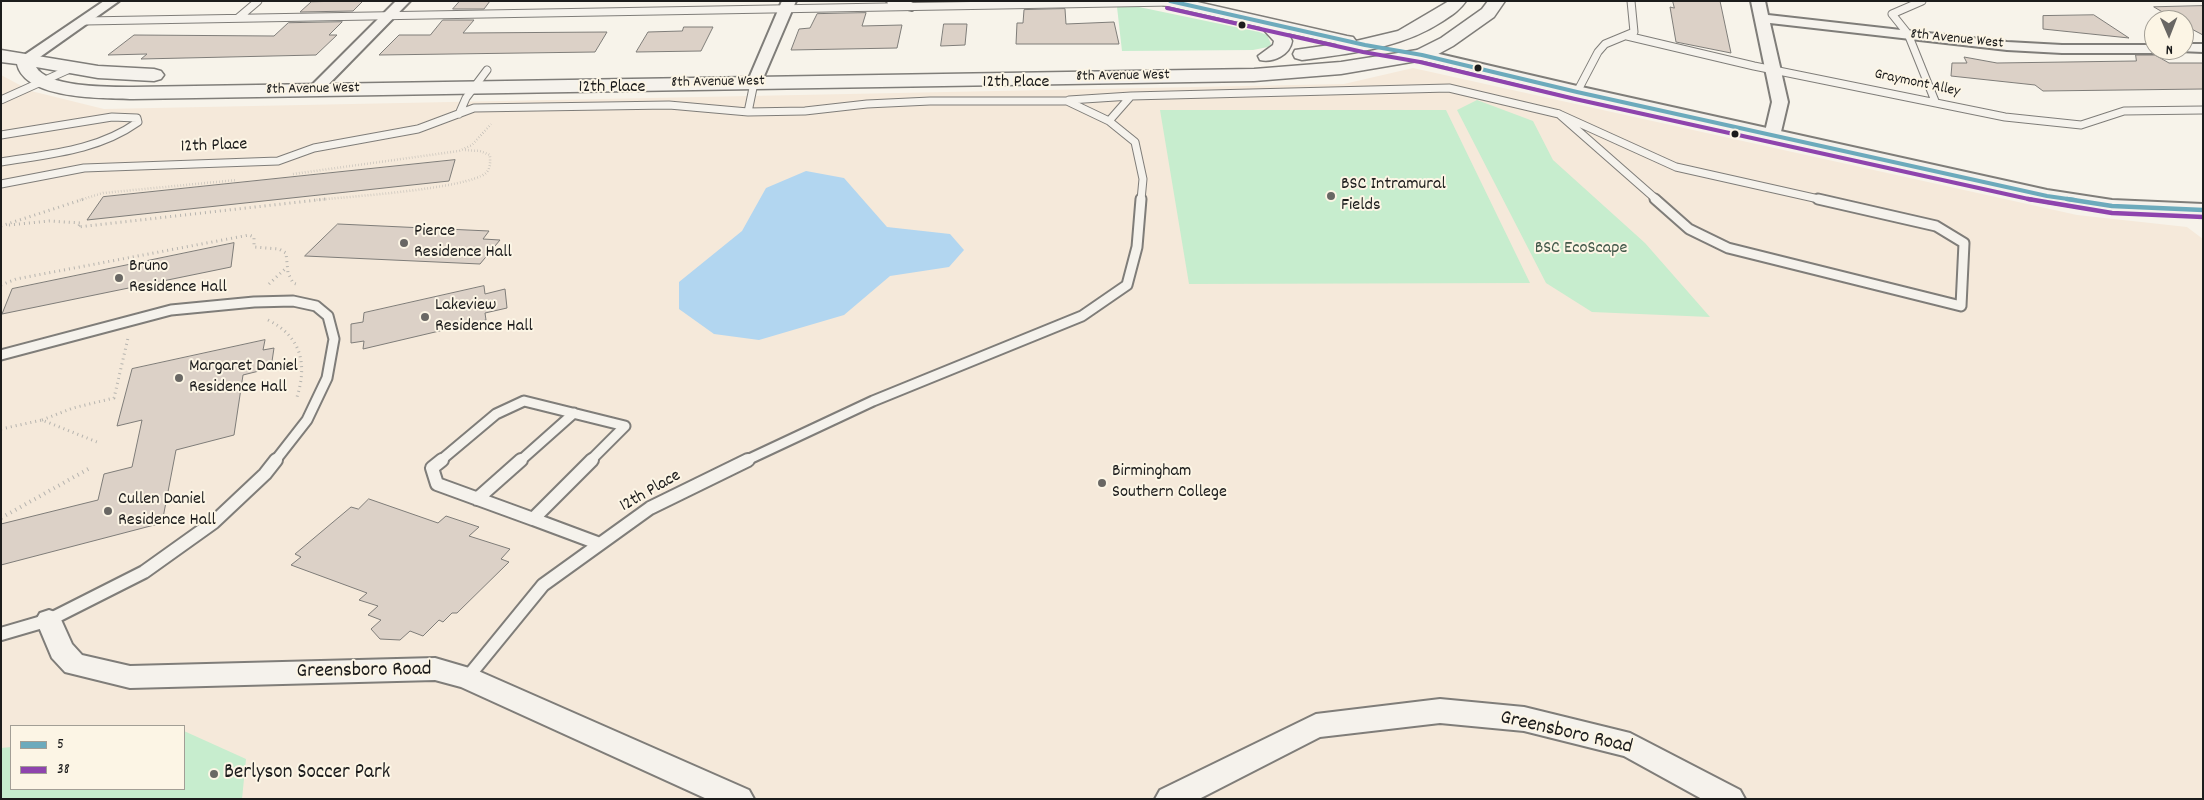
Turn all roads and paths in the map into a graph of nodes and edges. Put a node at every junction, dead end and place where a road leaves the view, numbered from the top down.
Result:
1 (113, 1) edge
2 (258, 1) edge
3 (404, 1) edge
4 (893, 1) edge
5 (1458, 1) edge
6 (1496, 1) edge
7 (1631, 1) edge
8 (1758, 1) edge
9 (1922, 1) edge
10 (1171, 2) edge
11 (788, 5) edge
12 (912, 6) junction
13 (390, 15) junction
14 (238, 18) junction
15 (1761, 18) junction
16 (85, 21) junction
17 (1267, 23) junction
18 (1908, 34) junction
19 (1627, 36) junction
20 (1365, 45) junction
21 (2144, 49) edge
22 (1422, 55) junction
23 (1, 56) edge
24 (1267, 56) junction
25 (25, 61) junction
26 (72, 68) junction
27 (506, 69) dead end
28 (536, 69) dead end
29 (1774, 69) junction
30 (487, 70) junction
31 (331, 73) junction
32 (758, 74) junction
33 (42, 82) junction
34 (474, 87) junction
35 (315, 90) junction
36 (1576, 92) junction
37 (1131, 96) junction
38 (1, 100) edge
39 (1067, 101) junction
40 (1935, 102) junction
41 (2203, 110) edge
42 (748, 112) junction
43 (459, 114) junction
44 (1560, 114) junction
45 (497, 121) dead end
46 (1110, 121) junction
47 (1, 134) edge
48 (1772, 136) junction
49 (464, 150) junction
50 (1, 162) edge
51 (290, 174) dead end
52 (241, 180) dead end
53 (1, 184) edge
54 (2200, 213) edge
55 (1, 226) edge
56 (1, 285) edge
57 (301, 285) dead end
58 (262, 318) dead end
59 (130, 330) dead end
60 (1, 355) edge
61 (294, 404) dead end
62 (574, 413) junction
63 (42, 420) junction
64 (1, 429) edge
65 (97, 442) dead end
66 (90, 468) dead end
67 (477, 499) junction
68 (1, 518) edge
69 (532, 520) junction
70 (600, 544) junction
71 (49, 620) junction
72 (1, 634) edge
73 (467, 678) junction
74 (739, 799) edge
75 (1170, 799) edge
76 (1730, 799) edge

1 - 16 street
2 - 14 lane
3 - 13 street
4 - 12 street
5 - 20 main road
6 - 22 main road, 8th Avenue West
7 - 19 lane
8 - 15 street
9 - 18 lane
10 - 12 lane
10 - 17 main road
11 - 12 lane
11 - 13 lane
11 - 32 street
13 - 14 lane
13 - 31 street
14 - 16 lane
15 - 18 street, 8th Avenue West
15 - 29 street
16 - 25 street
17 - 20 main road
17 - 24 main road
18 - 21 street, 8th Avenue West
18 - 40 lane
19 - 29 lane, Graymont Alley
19 - 36 lane
20 - 22 main road
20 - 24 main road, 8th Avenue West
22 - 32 main road, 8th Avenue West
22 - 36 street
23 - 25 main road, 8th Avenue West
24 - 32 main road, 8th Avenue West
25 - 26 main road, 8th Avenue West
25 - 33 main road
26 - 31 main road, 8th Avenue West
26 - 33 lane
27 - 30 main road, 8th Avenue West
28 - 32 main road, 8th Avenue West
29 - 40 lane, Graymont Alley
29 - 48 street
30 - 31 main road, 8th Avenue West
30 - 34 lane
31 - 35 street
32 - 34 main road, 8th Avenue West
32 - 42 lane
33 - 35 main road, 8th Avenue West
33 - 38 lane
34 - 35 main road, 8th Avenue West
34 - 43 lane
36 - 48 street
37 - 39 lane
37 - 44 lane
37 - 46 lane
39 - 42 lane, 12th Place
39 - 46 lane, 12th Place
40 - 41 lane, Graymont Alley
42 - 43 lane, 12th Place
43 - 53 lane, 12th Place
44 - 44 lane
45 - 49 path
46 - 70 lane, 12th Place
47 - 50 lane
48 - 54 street
49 - 51 path
49 - 55 path
52 - 55 path
56 - 57 path
58 - 61 path
59 - 63 path
60 - 71 lane
62 - 67 lane
62 - 67 lane
62 - 69 lane
63 - 64 path
63 - 65 path
66 - 68 path
67 - 69 lane
69 - 70 lane
70 - 73 lane, 12th Place
71 - 72 lane
71 - 73 street, Greensboro Road
73 - 74 street, Greensboro Road
75 - 76 street, Greensboro Road

